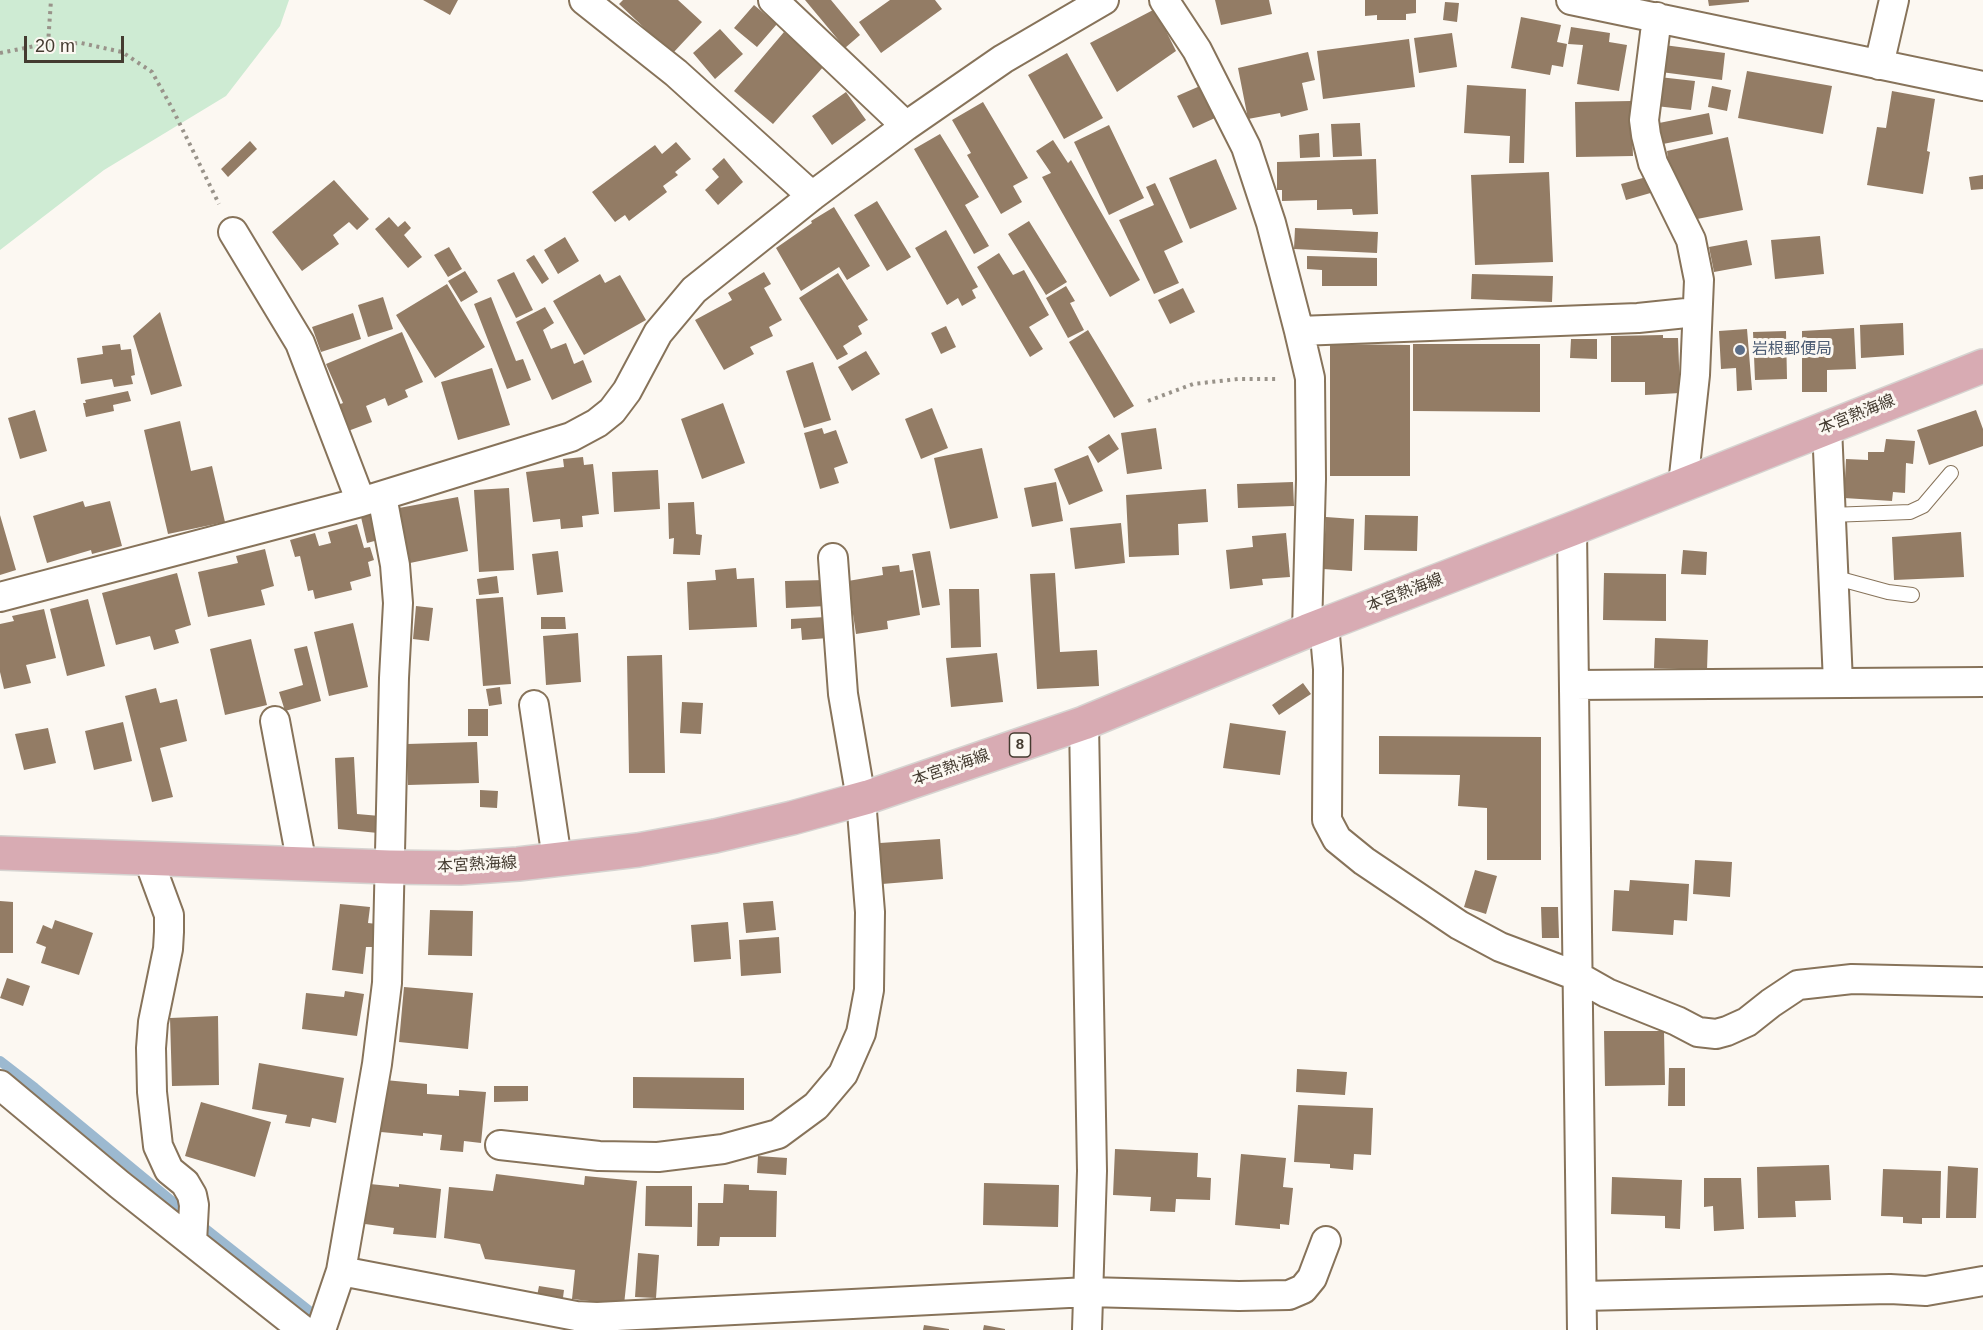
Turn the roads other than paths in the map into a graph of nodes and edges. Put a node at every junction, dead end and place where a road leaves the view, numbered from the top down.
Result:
1 (584, 0) edge
2 (774, 0) edge
3 (1104, 0) edge
4 (1164, 0) edge
5 (1570, 0) edge
6 (1894, 0) edge
7 (1626, 5) edge
8 (1657, 17) junction
9 (1879, 65) junction
10 (1983, 86) edge
11 (906, 126) junction
12 (812, 196) junction
13 (233, 232) road end
14 (1696, 312) junction
15 (1299, 332) junction
16 (1983, 366) edge
17 (1827, 427) junction
18 (1951, 473) dead end
19 (1683, 485) junction
20 (371, 499) junction
21 (1830, 514) junction
22 (1572, 529) junction
23 (833, 558) dead end
24 (1833, 577) junction
25 (1912, 595) dead end
26 (0, 597) edge
27 (1315, 627) junction
28 (1983, 682) edge
29 (1838, 683) junction
30 (1574, 685) junction
31 (534, 705) dead end
32 (275, 721) dead end
33 (1083, 723) junction
34 (861, 799) junction
35 (0, 854) edge
36 (148, 858) junction
37 (557, 859) junction
38 (302, 864) junction
39 (389, 867) junction
40 (1577, 976) junction
41 (1983, 982) edge
42 (0, 1085) edge
43 (500, 1145) dead end
44 (1326, 1240) dead end
45 (192, 1242) junction
46 (341, 1271) junction
47 (1983, 1281) edge
48 (1088, 1292) junction
49 (1582, 1296) junction
50 (303, 1330) edge
51 (321, 1330) edge
52 (1087, 1330) edge
53 (1582, 1330) edge

1 - 12 street
2 - 11 street
3 - 11 street
4 - 15 street
5 - 7 street
6 - 9 street
7 - 8 street
8 - 9 street
8 - 14 street
9 - 10 street
11 - 12 street
12 - 20 street
13 - 20 street
14 - 15 street
14 - 19 street
15 - 27 street
16 - 17 main road, 本宮熱海線 / 8
17 - 19 main road, 本宮熱海線 / 8
17 - 21 street
18 - 21 lane
19 - 22 main road, 本宮熱海線 / 8
20 - 26 street
20 - 39 street
21 - 24 street
22 - 27 main road, 本宮熱海線 / 8
22 - 30 street
23 - 34 street
24 - 25 lane
24 - 29 street
27 - 33 main road, 本宮熱海線 / 8
27 - 40 street
28 - 29 street
29 - 30 street
30 - 40 street
31 - 37 street
32 - 38 street
33 - 34 main road, 本宮熱海線 / 8
33 - 48 street
34 - 37 main road, 本宮熱海線 / 8
34 - 43 street
35 - 36 main road, 本宮熱海線 / 8
36 - 38 main road, 本宮熱海線 / 8
36 - 45 street
37 - 39 main road, 本宮熱海線 / 8
38 - 39 main road, 本宮熱海線 / 8
39 - 46 street
40 - 41 street
40 - 49 street
42 - 45 street
44 - 48 street
45 - 50 street
46 - 48 street
46 - 51 street
47 - 49 street
48 - 52 street
49 - 53 street

